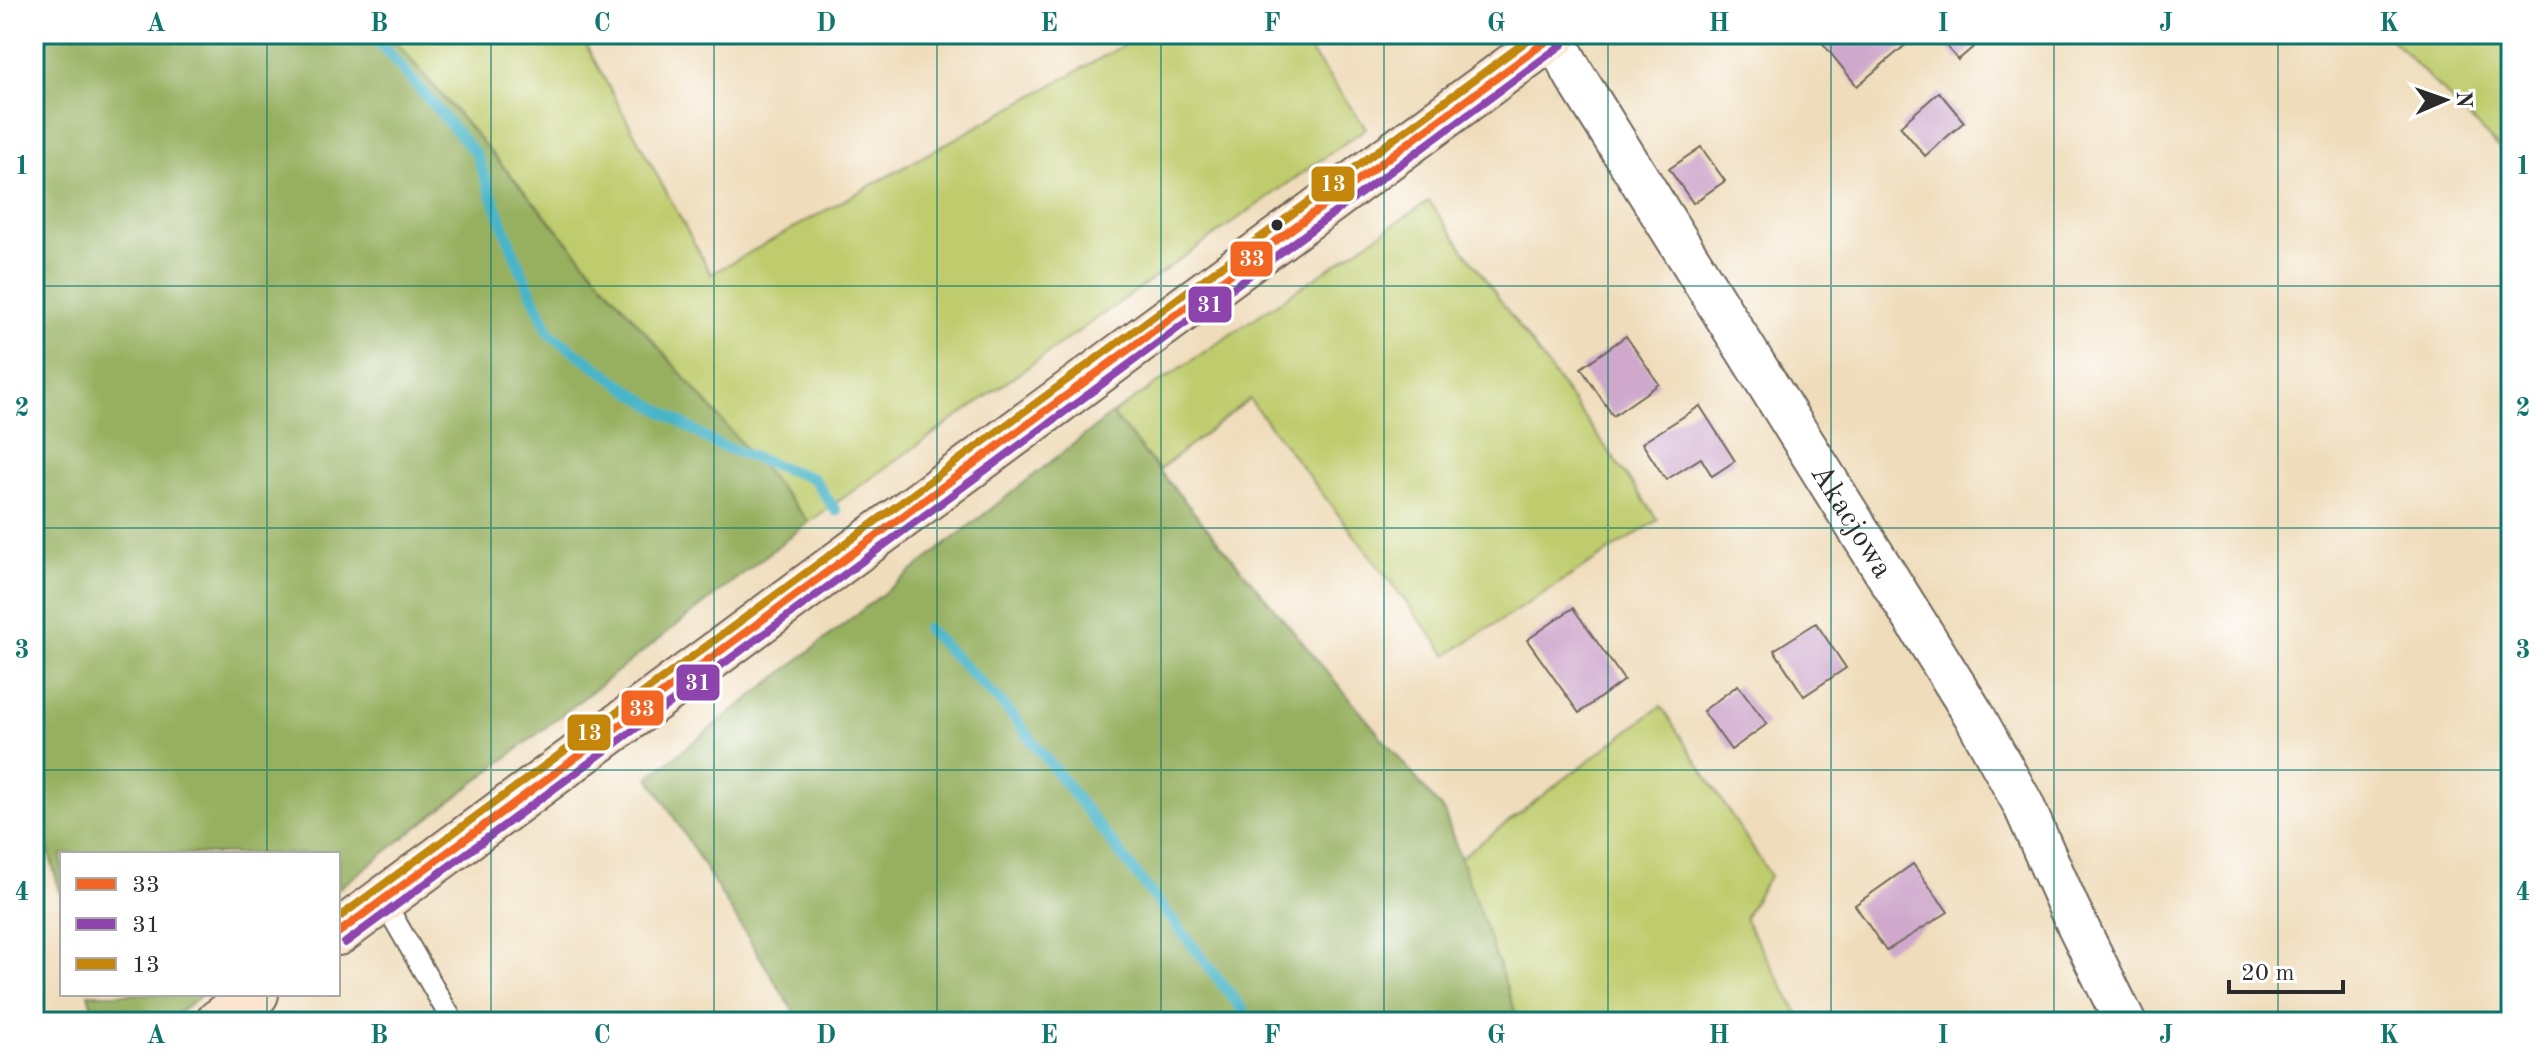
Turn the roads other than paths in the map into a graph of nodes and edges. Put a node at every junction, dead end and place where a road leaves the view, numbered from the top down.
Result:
1 (1554, 35) edge
2 (383, 900) junction
3 (340, 932) edge
4 (253, 996) edge
5 (218, 1022) edge
6 (453, 1022) edge
7 (2125, 1022) edge

1 - 2 main road
1 - 7 street, Akacjowa
2 - 3 main road
2 - 6 lane
4 - 5 main road

